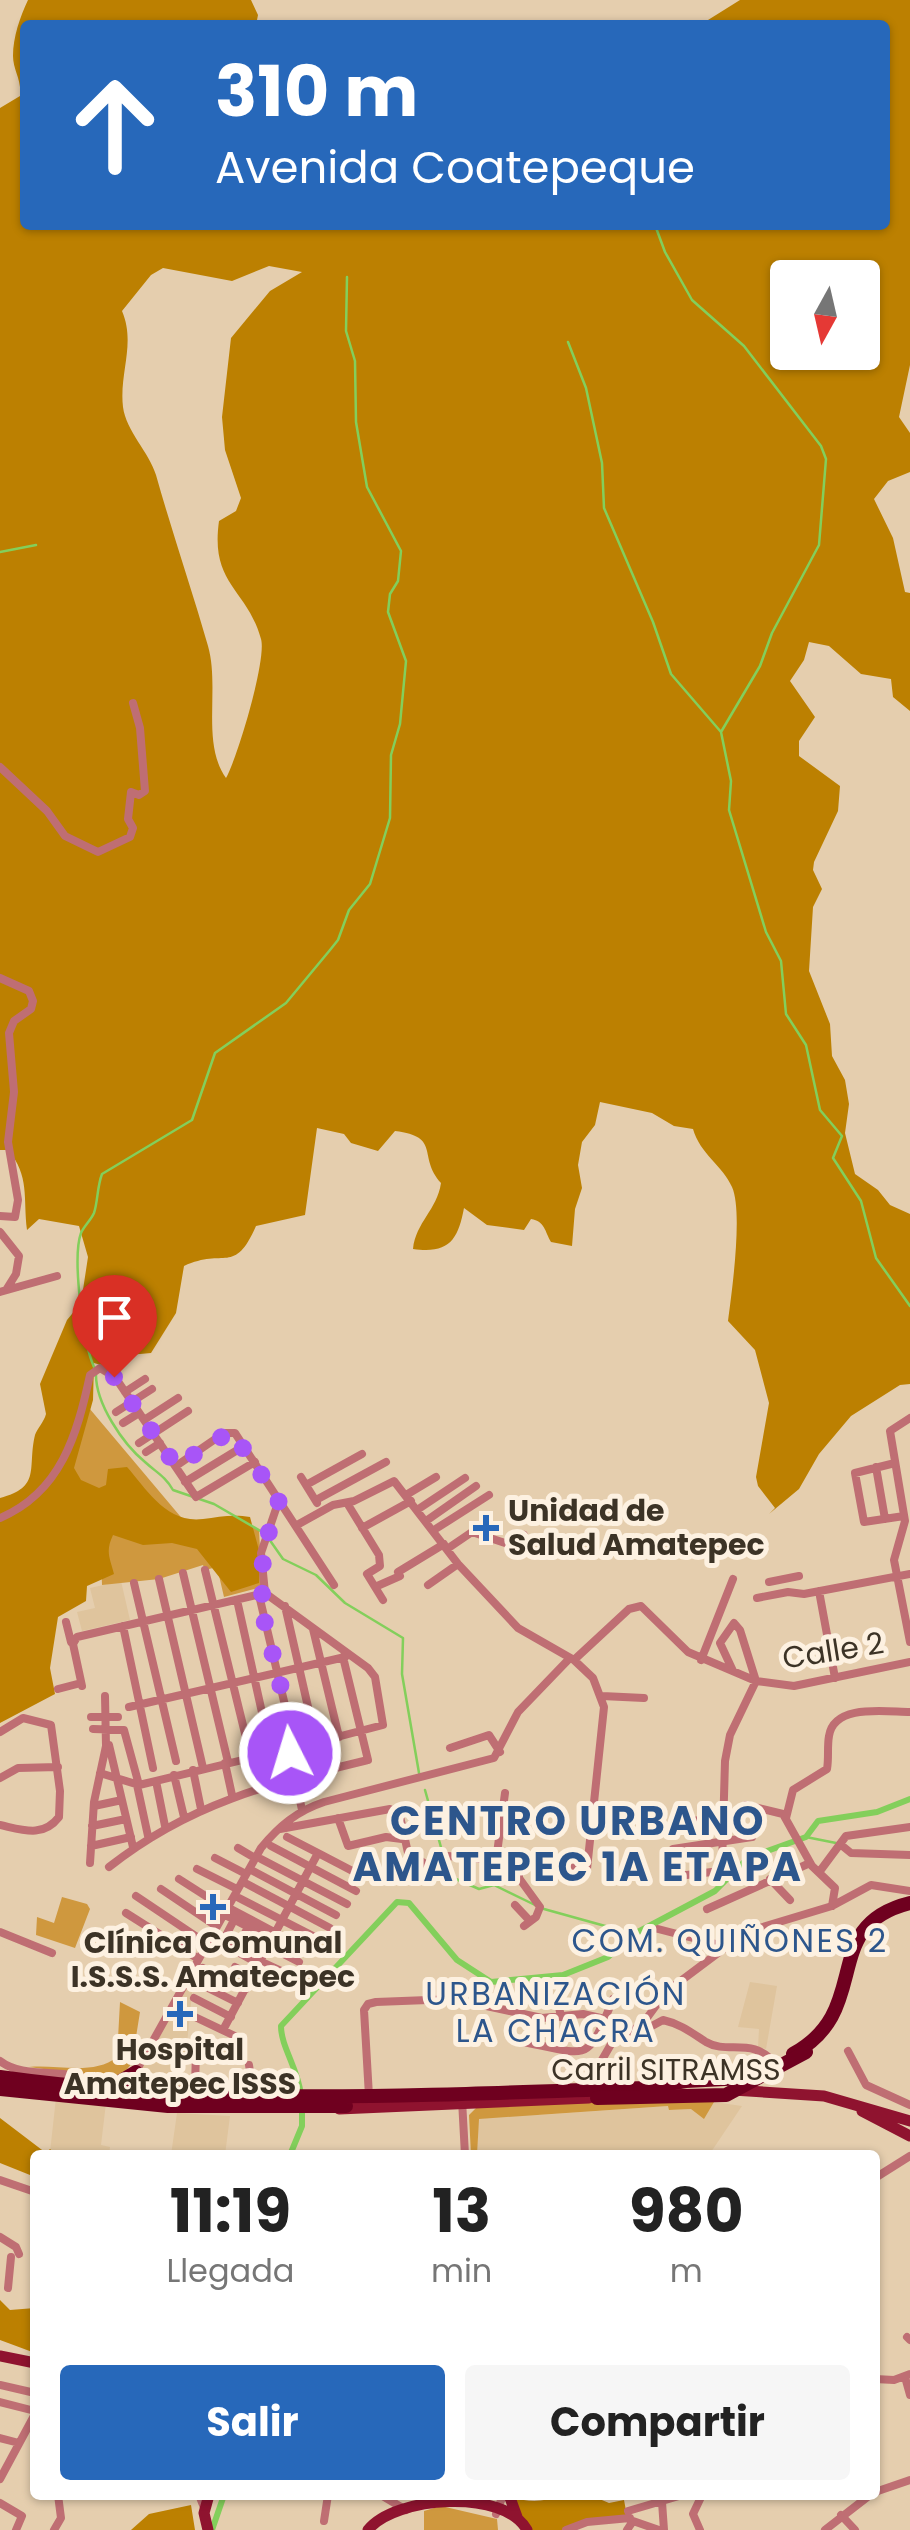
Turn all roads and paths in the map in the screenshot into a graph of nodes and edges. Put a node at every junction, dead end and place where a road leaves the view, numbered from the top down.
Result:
1 (133, 702) dead end
2 (0, 767) edge
3 (0, 978) edge
4 (0, 1216) edge
5 (0, 1232) edge
6 (57, 1276) dead end
7 (3, 1291) edge
8 (144, 1379) dead end
9 (152, 1389) dead end
10 (125, 1392) junction
11 (178, 1398) dead end
12 (132, 1402) junction
13 (116, 1412) dead end
14 (188, 1412) dead end
15 (910, 1418) edge
16 (143, 1419) junction
17 (123, 1423) dead end
18 (135, 1430) dead end
19 (154, 1434) junction
20 (139, 1443) dead end
21 (160, 1443) junction
22 (244, 1446) junction
23 (146, 1452) dead end
24 (167, 1452) junction
25 (362, 1454) dead end
26 (156, 1459) dead end
27 (256, 1462) junction
28 (386, 1462) dead end
29 (896, 1462) junction
30 (176, 1467) junction
31 (876, 1467) junction
32 (162, 1470) dead end
33 (436, 1477) dead end
34 (465, 1478) dead end
35 (168, 1479) dead end
36 (186, 1482) junction
37 (476, 1486) dead end
38 (489, 1496) dead end
39 (409, 1498) junction
40 (279, 1500) junction
41 (316, 1500) junction
42 (347, 1502) junction
43 (417, 1510) junction
44 (323, 1512) junction
45 (904, 1516) junction
46 (0, 1518) edge
47 (884, 1519) junction
48 (426, 1521) junction
49 (297, 1524) junction
50 (362, 1528) junction
51 (434, 1530) junction
52 (524, 1535) dead end
53 (445, 1547) junction
54 (458, 1564) junction
55 (204, 1570) dead end
56 (398, 1572) junction
57 (183, 1573) dead end
58 (910, 1574) edge
59 (799, 1576) dead end
60 (897, 1576) junction
61 (159, 1579) dead end
62 (733, 1579) dead end
63 (785, 1579) junction
64 (769, 1582) dead end
65 (134, 1583) dead end
66 (334, 1585) dead end
67 (428, 1585) dead end
68 (406, 1586) dead end
69 (376, 1587) junction
70 (819, 1591) junction
71 (788, 1592) junction
72 (262, 1594) junction
73 (757, 1598) dead end
74 (236, 1600) junction
75 (384, 1600) dead end
76 (214, 1604) junction
77 (285, 1606) junction
78 (191, 1609) junction
79 (166, 1615) junction
80 (908, 1618) edge
81 (143, 1621) junction
82 (66, 1622) dead end
83 (123, 1626) junction
84 (312, 1626) junction
85 (332, 1642) junction
86 (910, 1642) edge
87 (74, 1650) junction
88 (346, 1656) junction
89 (332, 1659) junction
90 (571, 1659) junction
91 (704, 1661) junction
92 (320, 1662) junction
93 (910, 1662) edge
94 (298, 1667) junction
95 (733, 1671) junction
96 (277, 1672) junction
97 (255, 1677) junction
98 (835, 1678) junction
99 (756, 1681) junction
100 (232, 1682) junction
101 (210, 1688) junction
102 (58, 1689) dead end
103 (186, 1694) junction
104 (602, 1696) junction
105 (644, 1698) dead end
106 (162, 1700) junction
107 (139, 1704) junction
108 (91, 1706) dead end
109 (128, 1707) dead end
110 (910, 1712) edge
111 (91, 1717) dead end
112 (106, 1717) junction
113 (118, 1717) dead end
114 (93, 1729) dead end
115 (106, 1729) junction
116 (195, 1731) junction
117 (0, 1732) edge
118 (362, 1732) junction
119 (338, 1736) junction
120 (170, 1738) junction
121 (316, 1742) junction
122 (109, 1745) dead end
123 (450, 1748) dead end
124 (293, 1750) junction
125 (500, 1752) junction
126 (272, 1753) junction
127 (251, 1758) junction
128 (176, 1760) dead end
129 (226, 1762) junction
130 (58, 1767) junction
131 (153, 1768) dead end
132 (198, 1769) junction
133 (100, 1773) junction
134 (174, 1776) junction
135 (0, 1778) edge
136 (294, 1778) junction
137 (156, 1780) junction
138 (117, 1781) junction
139 (138, 1785) junction
140 (504, 1793) dead end
141 (232, 1795) junction
142 (122, 1800) junction
143 (94, 1806) junction
144 (201, 1809) junction
145 (302, 1810) junction
146 (900, 1814) dead end
147 (184, 1818) junction
148 (338, 1818) junction
149 (724, 1818) junction
150 (126, 1819) junction
151 (786, 1819) junction
152 (691, 1821) dead end
153 (0, 1824) edge
154 (92, 1826) junction
155 (165, 1826) junction
156 (908, 1828) edge
157 (276, 1830) junction
158 (148, 1836) junction
159 (287, 1837) dead end
160 (752, 1837) dead end
161 (402, 1839) junction
162 (132, 1842) junction
163 (104, 1843) junction
164 (722, 1844) junction
165 (840, 1844) junction
166 (91, 1846) junction
167 (271, 1846) dead end
168 (238, 1848) dead end
169 (672, 1850) dead end
170 (910, 1855) edge
171 (316, 1856) junction
172 (448, 1856) dead end
173 (216, 1858) dead end
174 (258, 1858) junction
175 (808, 1859) junction
176 (496, 1861) junction
177 (90, 1863) dead end
178 (519, 1864) junction
179 (310, 1868) junction
180 (197, 1869) dead end
181 (820, 1871) junction
182 (249, 1872) junction
183 (362, 1876) dead end
184 (670, 1877) dead end
185 (446, 1878) dead end
186 (180, 1879) dead end
187 (770, 1879) junction
188 (302, 1880) junction
189 (247, 1884) dead end
190 (161, 1890) dead end
191 (356, 1891) dead end
192 (910, 1891) edge
193 (238, 1893) junction
194 (294, 1894) junction
195 (136, 1896) dead end
196 (790, 1900) dead end
197 (347, 1904) dead end
198 (515, 1904) dead end
199 (910, 1905) edge
200 (832, 1906) junction
201 (288, 1907) junction
202 (707, 1909) dead end
203 (225, 1910) junction
204 (126, 1912) dead end
205 (336, 1914) dead end
206 (234, 1920) junction
207 (280, 1920) junction
208 (216, 1926) junction
209 (248, 1927) junction
210 (330, 1928) dead end
211 (658, 1929) dead end
212 (0, 1932) edge
213 (317, 1938) dead end
214 (271, 1940) junction
215 (215, 1941) junction
216 (724, 1946) junction
217 (236, 1950) dead end
218 (308, 1950) dead end
219 (52, 1953) dead end
220 (198, 1958) junction
221 (260, 1962) junction
222 (299, 1962) dead end
223 (235, 1967) dead end
224 (203, 1968) dead end
225 (290, 1975) dead end
226 (252, 1976) junction
227 (198, 1983) dead end
228 (246, 1989) junction
229 (194, 1998) dead end
230 (613, 2000) dead end
231 (558, 2002) dead end
232 (238, 2003) junction
233 (231, 2016) junction
234 (195, 2017) dead end
235 (561, 2017) junction
236 (605, 2019) junction
237 (621, 2027) junction
238 (224, 2030) junction
239 (631, 2032) junction
240 (235, 2036) dead end
241 (523, 2042) dead end
242 (848, 2050) dead end
243 (196, 2052) dead end
244 (0, 2061) edge
245 (774, 2064) junction
246 (249, 2065) dead end
247 (599, 2065) dead end
248 (136, 2072) junction
249 (1, 2083) edge
250 (644, 2088) junction
251 (195, 2089) junction
252 (102, 2090) junction
253 (151, 2094) junction
254 (368, 2096) junction
255 (134, 2098) junction
256 (464, 2101) junction
257 (290, 2102) junction
258 (314, 2103) junction
259 (910, 2105) edge
260 (910, 2130) edge
261 (465, 2150) edge
262 (906, 2158) edge
263 (880, 2175) edge
264 (0, 2180) edge
265 (30, 2190) edge
266 (0, 2236) edge
267 (0, 2251) edge
268 (11, 2257) junction
269 (8, 2288) dead end
270 (0, 2356) edge
271 (30, 2362) edge
272 (908, 2376) edge
273 (880, 2378) edge
274 (0, 2385) edge
275 (30, 2392) edge
276 (910, 2395) edge
277 (0, 2402) edge
278 (30, 2411) edge
279 (30, 2422) edge
280 (0, 2438) edge
281 (20, 2443) junction
282 (0, 2479) edge
283 (910, 2480) edge
284 (880, 2491) edge
285 (59, 2500) edge
286 (327, 2500) edge
287 (389, 2500) edge
288 (498, 2500) edge
289 (504, 2500) edge
290 (509, 2500) edge
291 (654, 2500) edge
292 (700, 2500) edge
293 (864, 2500) edge
294 (206, 2502) edge
295 (0, 2504) edge
296 (472, 2504) junction
297 (422, 2505) junction
298 (406, 2510) junction
299 (499, 2513) junction
300 (841, 2516) junction
301 (632, 2518) junction
302 (324, 2521) dead end
303 (606, 2522) edge
304 (522, 2526) edge
305 (588, 2526) edge
306 (578, 2527) edge
307 (210, 2528) edge
308 (16, 2530) edge
309 (54, 2530) edge
310 (368, 2530) edge
311 (567, 2530) edge
312 (612, 2530) edge
313 (625, 2530) edge
314 (661, 2530) edge
315 (700, 2530) edge
316 (825, 2530) edge
317 (854, 2530) edge

1 - 2 street
3 - 4 street
5 - 7 street
6 - 7 street
8 - 10 street
9 - 12 street
10 - 12 street
10 - 46 street
11 - 16 street
12 - 13 street
12 - 16 street
14 - 19 street
15 - 29 street
16 - 17 street
16 - 18 street
16 - 19 street
19 - 20 street
19 - 21 street
21 - 23 street
21 - 24 street
22 - 27 street
22 - 30 street
22 - 36 street
24 - 26 street
24 - 30 street
25 - 41 street
27 - 36 street
27 - 40 street
28 - 41 street
29 - 31 street
29 - 45 street
30 - 32 street
30 - 35 street
30 - 36 street
31 - 47 street
31 - 47 street
33 - 39 street
34 - 43 street
37 - 48 street
38 - 51 street
39 - 42 street
39 - 43 street
39 - 50 street
40 - 49 street
40 - 72 street
41 - 44 street
42 - 44 street
42 - 50 street
43 - 48 street
44 - 49 street
45 - 47 street
45 - 60 street
48 - 51 street
49 - 66 street
50 - 69 street
51 - 53 street
52 - 53 street
53 - 54 street
53 - 56 street
54 - 67 street
54 - 90 street
55 - 76 street
56 - 68 street
56 - 69 street
57 - 78 street
58 - 60 street
59 - 63 street
60 - 70 street
60 - 80 street
61 - 79 street
62 - 91 street
63 - 64 street
63 - 71 street
65 - 81 street
69 - 75 street
70 - 71 street
70 - 98 street
71 - 73 street
72 - 74 street
72 - 77 street
72 - 96 street
74 - 76 street
74 - 97 street
76 - 78 street
76 - 100 street
77 - 84 street
77 - 94 street
78 - 79 street
78 - 101 street
79 - 81 street
79 - 103 street
80 - 86 street
81 - 83 street
81 - 106 street
82 - 87 street
83 - 87 street
83 - 107 street
84 - 85 street
84 - 92 street
85 - 88 street
85 - 89 street
87 - 102 street
88 - 89 street
88 - 118 street
88 - 118 street
89 - 92 street
90 - 91 street
90 - 104 street
90 - 125 street
91 - 95 street, Calle 2
92 - 94 street
92 - 119 street
93 - 98 street, Calle 2
94 - 96 street
94 - 121 street
95 - 99 street, Calle 2
95 - 99 street
96 - 97 street
96 - 124 street
97 - 100 street
97 - 126 street
98 - 99 street, Calle 2
99 - 149 street
100 - 101 street
100 - 127 street
101 - 103 street
101 - 129 street
103 - 106 street
103 - 116 street
104 - 105 street
104 - 178 street
106 - 107 street
106 - 120 street
107 - 109 street
107 - 131 street
108 - 112 street
110 - 151 street
111 - 112 street
112 - 113 street
112 - 115 street
114 - 115 street
115 - 133 street
115 - 139 street
116 - 120 street
116 - 132 street
117 - 130 street
118 - 119 street
118 - 136 street
119 - 121 street
120 - 128 street
121 - 124 street
122 - 138 street
123 - 125 street
124 - 126 street
124 - 136 street
125 - 145 street
126 - 127 street
127 - 129 street
129 - 132 street
129 - 141 street
130 - 135 street
130 - 153 street
132 - 134 street
132 - 144 street
133 - 138 street
133 - 143 street
134 - 137 street
134 - 147 street
136 - 141 street
136 - 145 street
137 - 139 street
137 - 155 street
138 - 139 street
138 - 142 street
139 - 158 street
140 - 176 street
141 - 144 street
142 - 143 street
142 - 150 street
143 - 154 street
144 - 147 street
145 - 157 street
146 - 156 street
147 - 155 street
148 - 157 street
148 - 161 street
148 - 161 street
149 - 151 street
149 - 152 street
149 - 164 street
150 - 154 street
150 - 162 street
151 - 175 street
154 - 166 street
155 - 158 street
156 - 165 street
157 - 174 street
158 - 162 street
159 - 171 street
160 - 164 street
161 - 185 street
162 - 163 street
162 - 163 street
163 - 166 street
164 - 169 street
164 - 184 street
165 - 170 street
165 - 181 street
166 - 177 street
167 - 179 street
168 - 174 street
171 - 179 street
171 - 183 street
172 - 176 street
173 - 182 street
174 - 182 street
174 - 188 street
175 - 181 street
175 - 187 street
176 - 178 street
178 - 198 street
179 - 188 street
179 - 191 street
180 - 193 street
181 - 200 street
182 - 193 street
182 - 194 street
186 - 203 street
187 - 196 street
187 - 202 street
188 - 194 street
188 - 197 street
189 - 201 street
190 - 208 street
192 - 200 street
193 - 203 street
193 - 207 street
194 - 201 street
194 - 205 street
195 - 215 street
199 - 245 highway
199 - 256 highway, bridge
200 - 216 street
201 - 207 street
201 - 210 street
203 - 206 street
203 - 208 street
203 - 214 street
204 - 220 street
206 - 209 street
206 - 215 street
207 - 213 street
207 - 214 street
208 - 215 street
209 - 214 street
209 - 217 street
211 - 216 street
212 - 219 street
214 - 218 street
214 - 221 street
214 - 222 street
215 - 220 street
215 - 221 street
216 - 239 street
220 - 248 street
221 - 225 street
221 - 226 street
223 - 226 street
224 - 228 street
226 - 228 street
227 - 232 street
228 - 232 street
229 - 233 street
230 - 236 street
231 - 235 street
232 - 233 street
233 - 238 street
234 - 238 street
235 - 236 street
235 - 254 street
236 - 237 street
236 - 241 street
237 - 239 street
237 - 247 street
238 - 240 street
239 - 245 street
242 - 259 street
243 - 251 street
244 - 252 street
245 - 250 highway
246 - 251 street
248 - 252 highway
248 - 253 highway
248 - 255 street
249 - 252 highway
249 - 255 highway
250 - 256 highway
250 - 260 main road
251 - 253 highway
251 - 257 highway
252 - 255 highway
253 - 255 highway
254 - 256 highway
254 - 258 highway
255 - 257 highway
256 - 258 highway
256 - 261 street
257 - 258 highway
258 - 260 main road, Carril SITRAMSS
260 - 262 street
262 - 263 street
264 - 265 street
266 - 268 street
267 - 268 street
268 - 269 street
270 - 271 main road
272 - 273 street
272 - 276 street
274 - 275 street
277 - 278 street
279 - 281 street
280 - 281 street
281 - 282 street
283 - 284 street
285 - 309 street
286 - 302 street
287 - 298 street
288 - 296 main road
289 - 299 street
290 - 304 main road
291 - 301 street
291 - 314 street
292 - 315 street
293 - 300 street
294 - 307 main road
295 - 308 street
296 - 297 main road
296 - 299 main road
297 - 298 main road
297 - 299 main road
298 - 310 main road
299 - 304 main road
300 - 316 street
300 - 317 street
301 - 303 street
301 - 313 street
301 - 314 street
303 - 305 street
303 - 312 street
303 - 313 street
305 - 306 street
306 - 311 street

